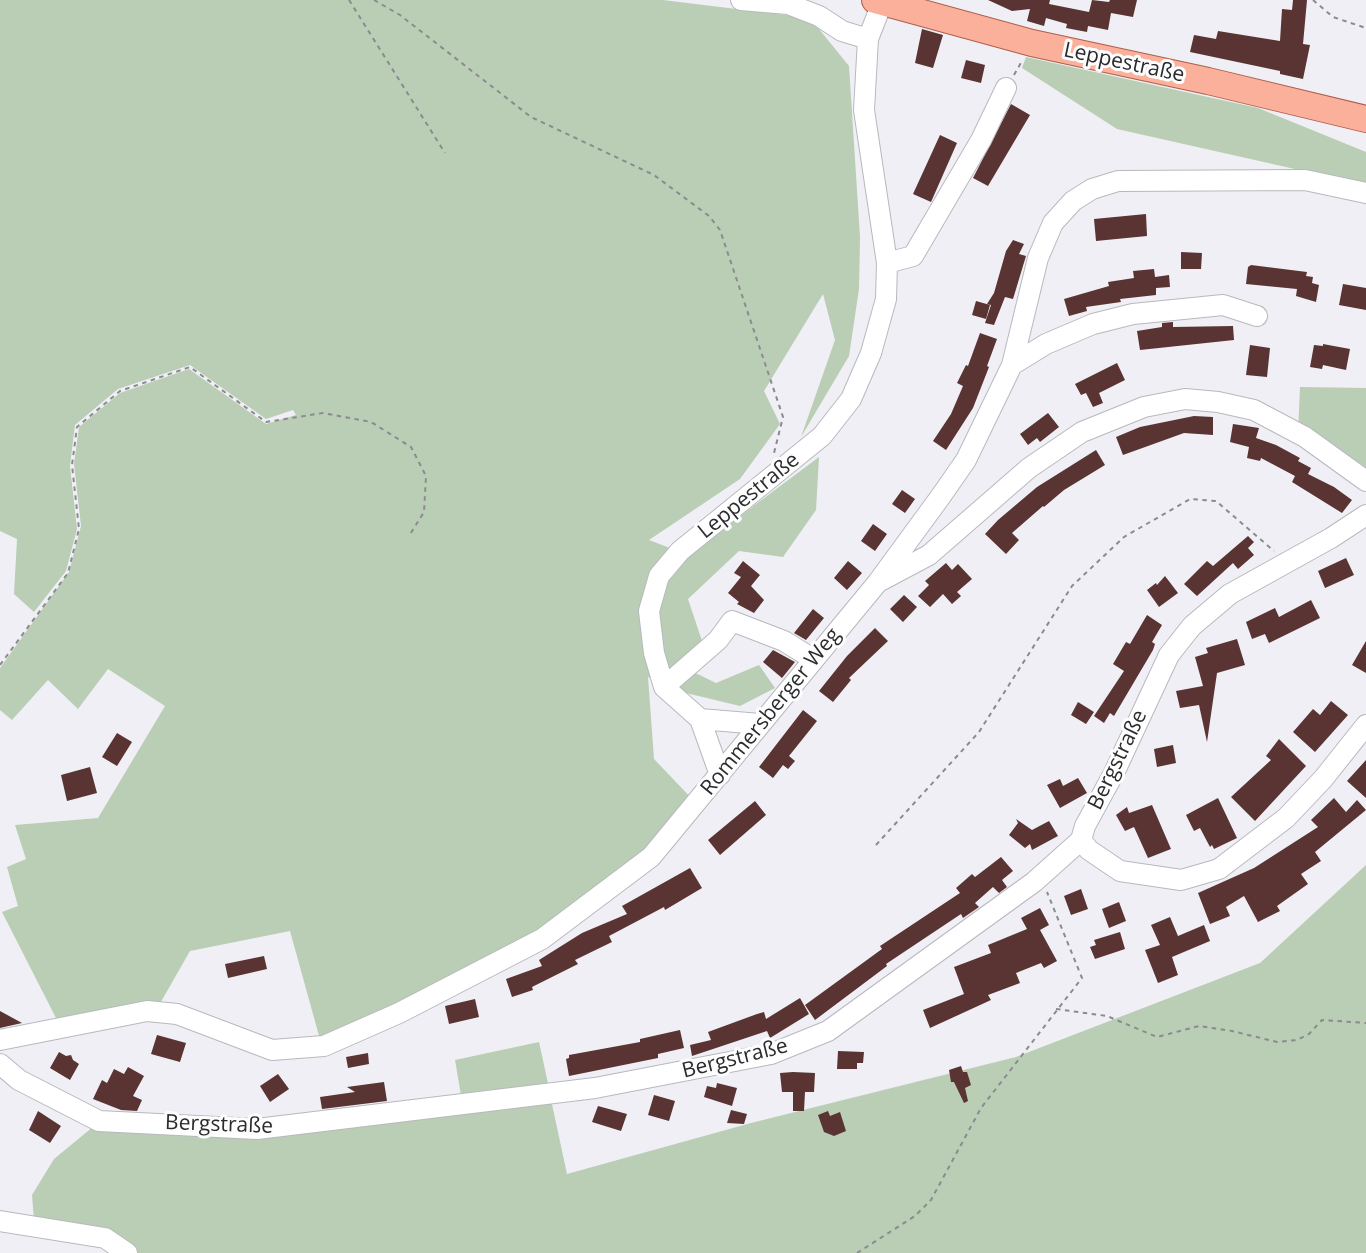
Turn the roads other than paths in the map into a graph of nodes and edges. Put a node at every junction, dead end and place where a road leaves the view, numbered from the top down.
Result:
1 (741, 0) edge
2 (879, 1) edge
3 (868, 39) junction
4 (1006, 88) road end
5 (1366, 119) edge
6 (1366, 193) edge
7 (887, 263) junction
8 (1257, 316) dead end
9 (1012, 365) junction
10 (1366, 481) edge
11 (1366, 515) edge
12 (878, 582) junction
13 (813, 659) junction
14 (664, 687) junction
15 (700, 719) junction
16 (760, 724) junction
17 (1366, 725) edge
18 (720, 775) junction
19 (1082, 840) junction
20 (0, 1040) edge
21 (0, 1064) edge
22 (0, 1221) edge
23 (127, 1253) edge

1 - 3 street
2 - 3 street, Leppestraße
2 - 5 main road, Leppestraße
3 - 7 street, Leppestraße
4 - 7 street
6 - 9 street, Rommersberger Weg
7 - 14 street, Leppestraße
8 - 9 street
9 - 12 street, Rommersberger Weg
10 - 12 street
11 - 19 street, Bergstraße
12 - 13 street, Rommersberger Weg
13 - 14 street
13 - 16 street, Rommersberger Weg
14 - 15 street
15 - 16 street
15 - 18 street
16 - 18 street, Rommersberger Weg
17 - 19 street
18 - 20 street, Rommersberger Weg
19 - 21 street, Bergstraße
22 - 23 street

